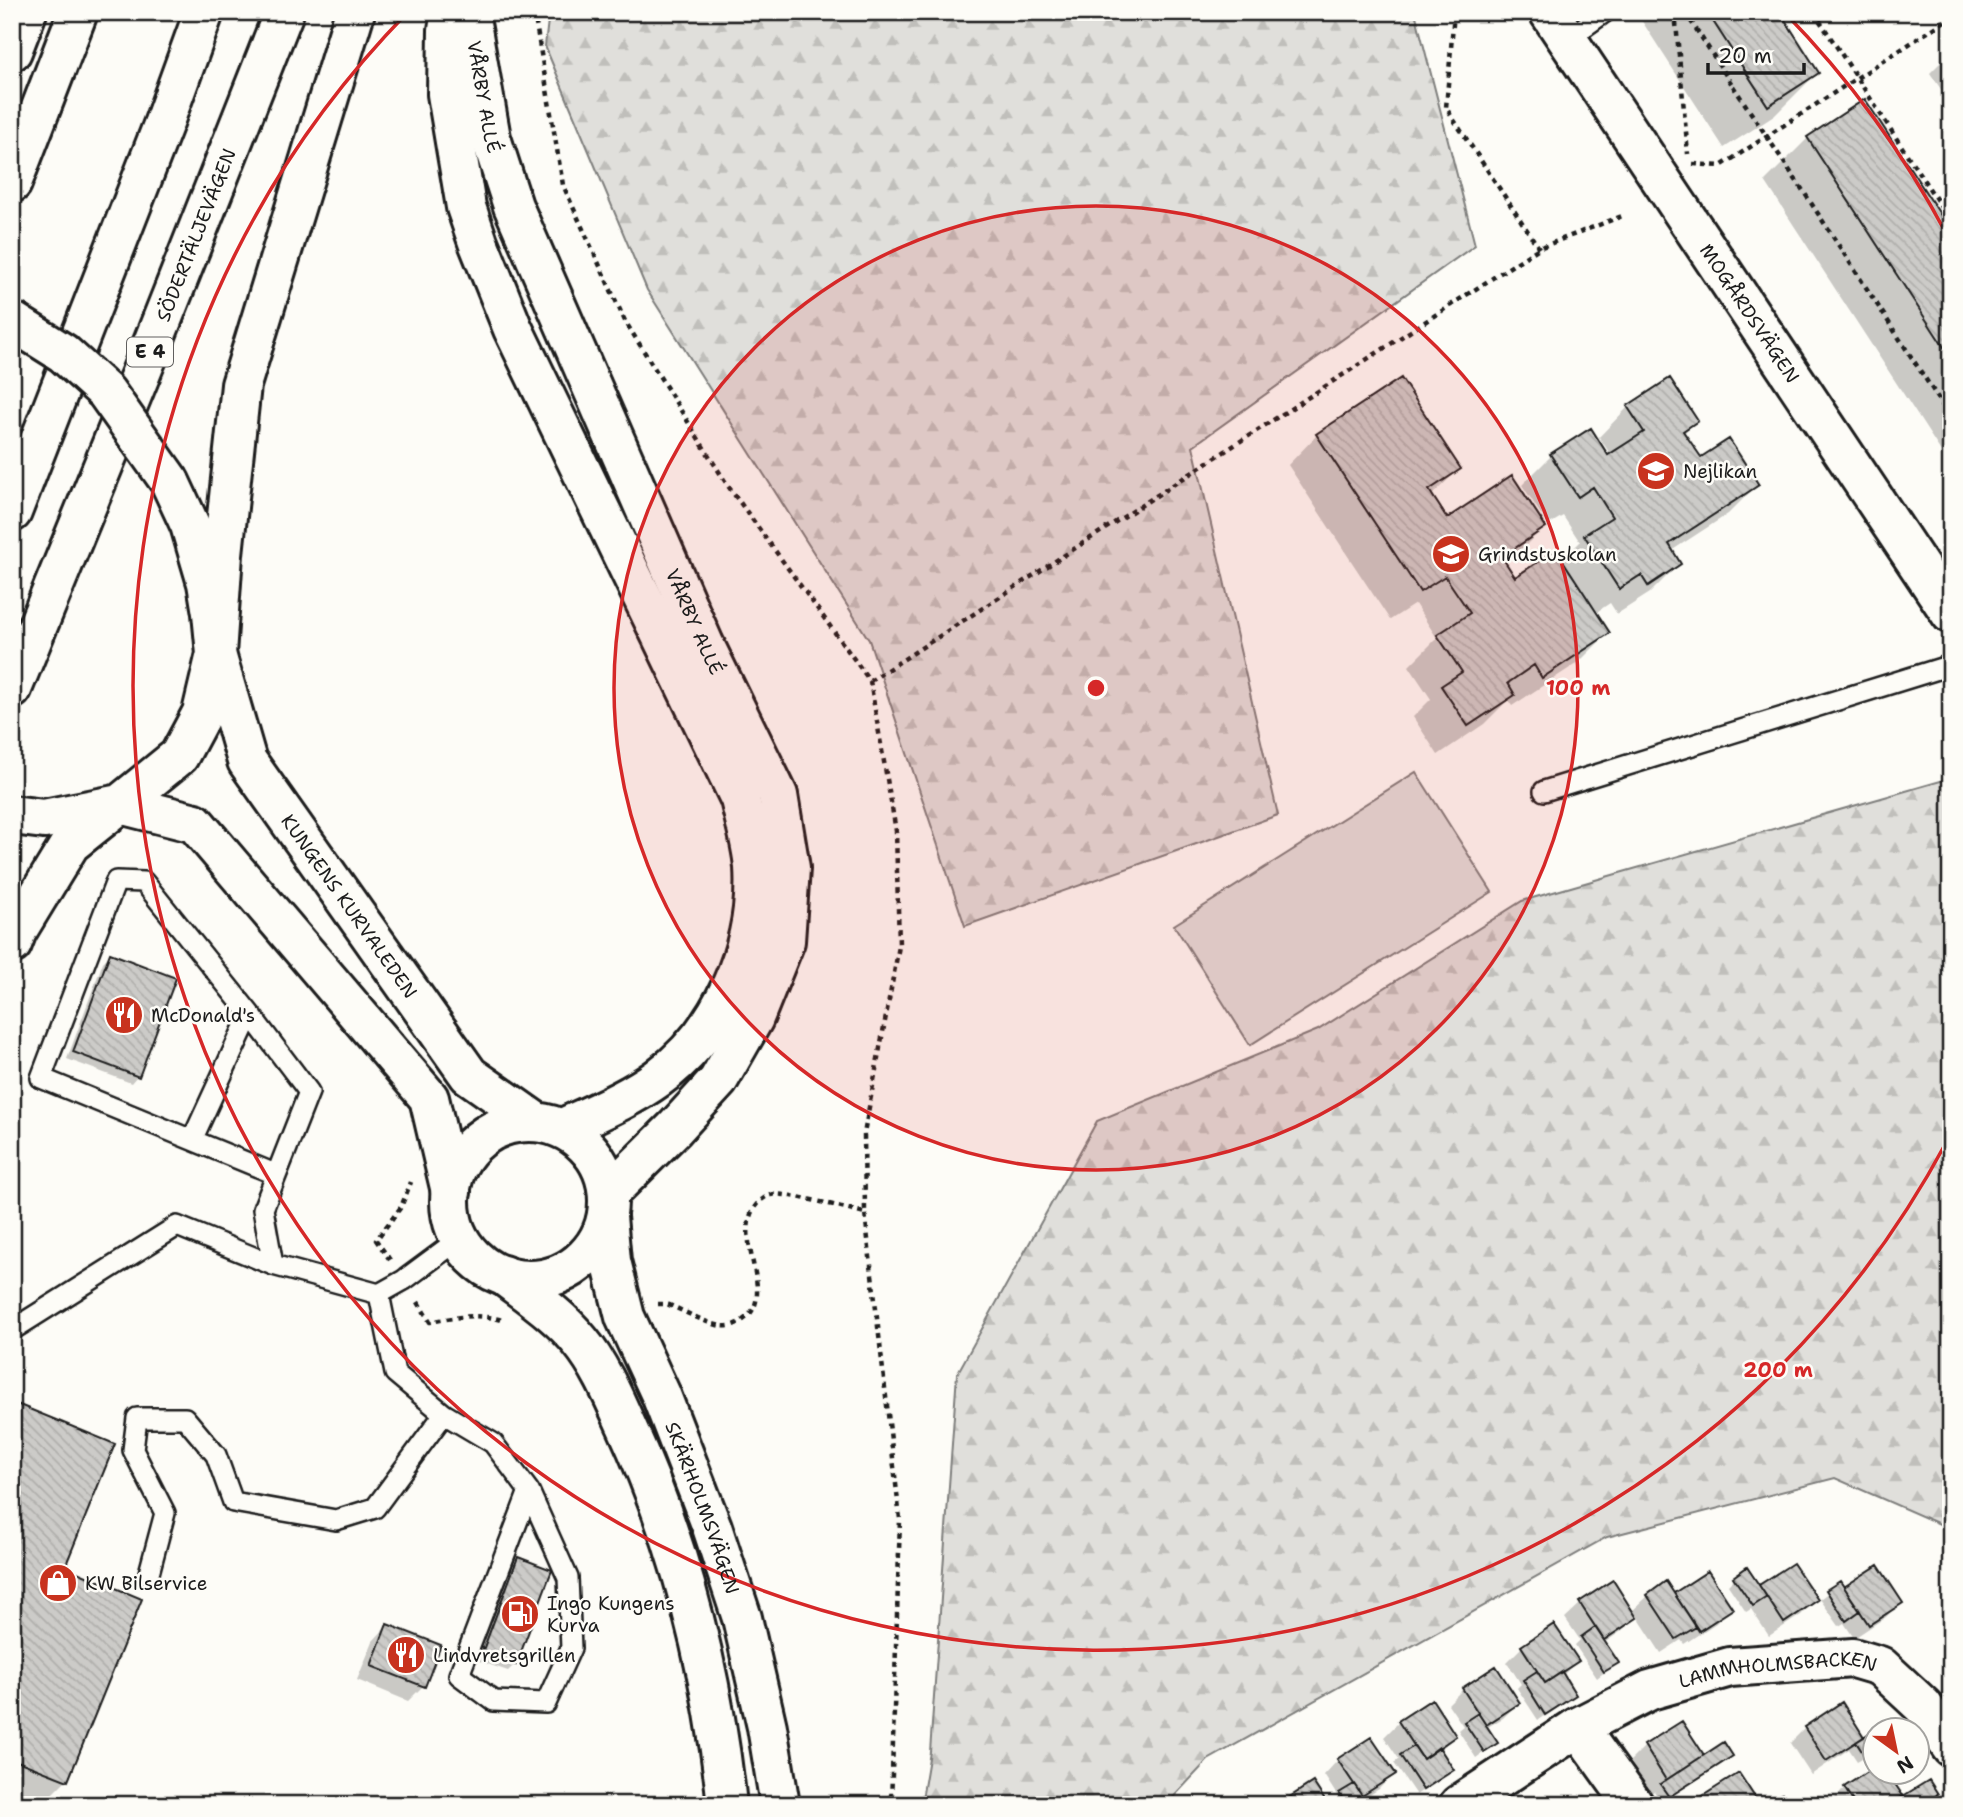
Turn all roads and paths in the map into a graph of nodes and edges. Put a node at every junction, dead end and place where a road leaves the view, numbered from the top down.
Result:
1 (27, 12) edge
2 (78, 12) edge
3 (204, 12) edge
4 (284, 12) edge
5 (355, 12) edge
6 (451, 12) edge
7 (468, 12) edge
8 (534, 12) edge
9 (1454, 12) edge
10 (1605, 12) edge
11 (1675, 12) edge
12 (1685, 12) edge
13 (1814, 12) edge
14 (1949, 18) edge
15 (1558, 26) edge
16 (1951, 26) edge
17 (12, 51) edge
18 (1856, 78) junction
19 (12, 183) edge
20 (1622, 216) dead end
21 (1951, 222) edge
22 (1539, 248) junction
23 (12, 321) edge
24 (1951, 418) edge
25 (12, 512) edge
26 (1951, 614) edge
27 (216, 654) junction
28 (1951, 665) edge
29 (870, 681) junction
30 (12, 689) edge
31 (1544, 791) dead end
32 (120, 804) junction
33 (28, 817) edge
34 (12, 944) edge
35 (250, 1014) junction
36 (549, 1125) junction
37 (192, 1140) junction
38 (275, 1174) junction
39 (452, 1192) junction
40 (608, 1205) junction
41 (865, 1213) junction
42 (376, 1240) dead end
43 (458, 1240) junction
44 (273, 1265) junction
45 (503, 1275) junction
46 (404, 1279) junction
47 (379, 1294) junction
48 (625, 1317) junction
49 (509, 1322) dead end
50 (12, 1330) edge
51 (444, 1414) junction
52 (529, 1491) junction
53 (149, 1573) dead end
54 (1578, 1727) junction
55 (1951, 1747) edge
56 (727, 1805) edge
57 (780, 1805) edge
58 (891, 1805) edge
59 (1459, 1805) edge
60 (1634, 1805) edge

1 - 17 main road
2 - 19 main road
3 - 25 main road
4 - 30 main road, SÖDERTÄLJEVÄGEN / E 4
5 - 27 main road
6 - 36 main road, VÅRBY ALLÉ
7 - 40 main road, VÅRBY ALLÉ
8 - 29 path
9 - 22 path
10 - 15 lane
11 - 18 path
12 - 24 path, bridge
13 - 18 path
14 - 16 path
14 - 18 path
15 - 26 main road, MOGÅRDSVÄGEN
18 - 21 path
20 - 22 path
22 - 29 path
23 - 27 main road, bridge
27 - 32 main road
27 - 36 main road, KUNGENS KURVALEDEN
28 - 31 lane
29 - 41 path
32 - 33 main road
32 - 34 main road
32 - 39 main road
35 - 37 lane
35 - 37 lane
35 - 38 lane
36 - 39 main road
36 - 40 main road
37 - 38 lane
38 - 44 lane
39 - 43 main road
40 - 45 main road
40 - 48 main road, SKÄRHOLMSVÄGEN
41 - 48 path
41 - 58 path
42 - 46 path
43 - 45 main road
43 - 46 lane
44 - 47 lane
44 - 50 lane
45 - 56 main road, SKÄRHOLMSVÄGEN
46 - 47 lane
46 - 49 path
47 - 51 lane
48 - 57 main road, SKÄRHOLMSVÄGEN
51 - 52 lane
51 - 53 lane
52 - 52 lane
54 - 55 main road, LAMMHOLMSBACKEN
54 - 59 main road, LAMMHOLMSBACKEN
54 - 60 main road

